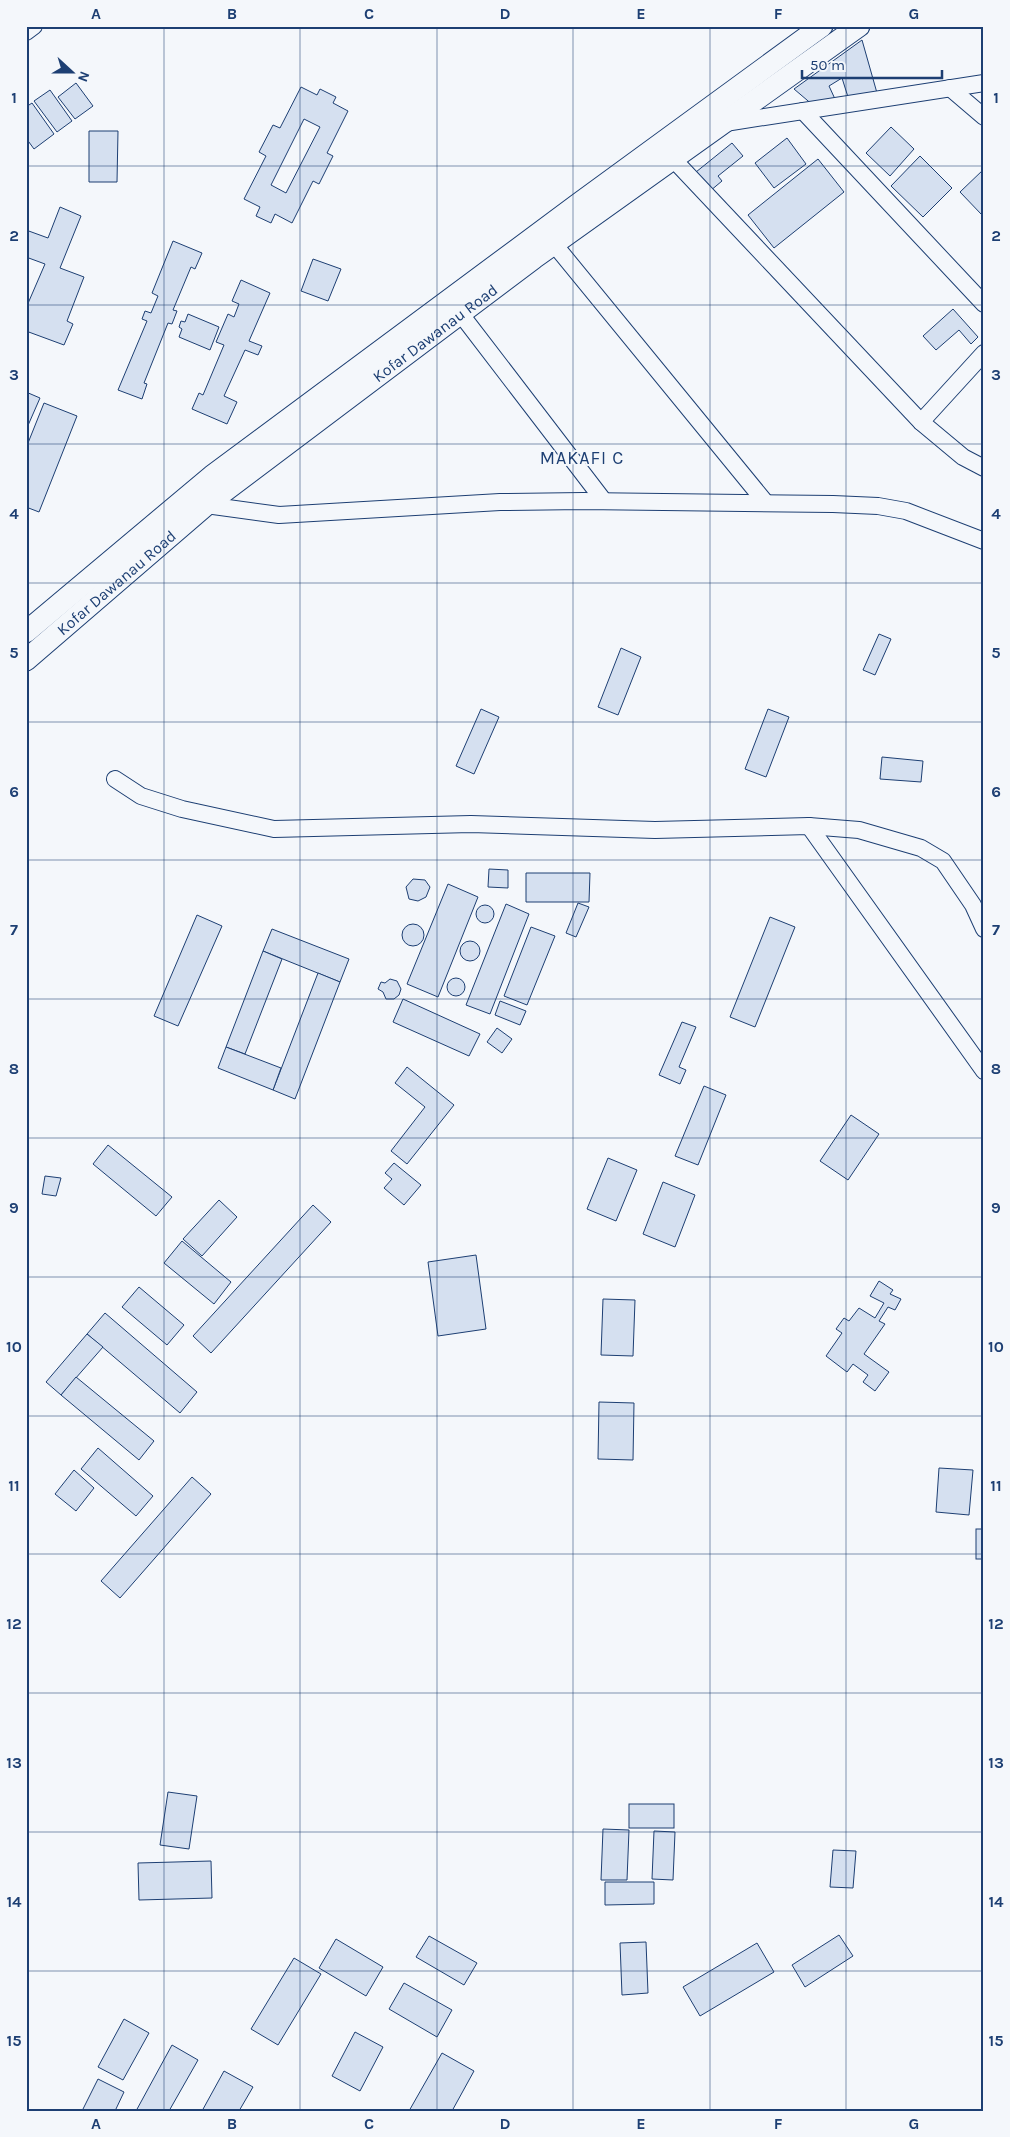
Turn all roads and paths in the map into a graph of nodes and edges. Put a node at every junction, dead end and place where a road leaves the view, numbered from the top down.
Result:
1 (34, 26) edge
2 (822, 26) edge
3 (859, 26) edge
4 (26, 32) edge
5 (984, 83) edge
6 (950, 88) junction
7 (803, 111) junction
8 (984, 117) edge
9 (725, 123) junction
10 (674, 160) junction
11 (554, 244) junction
12 (984, 304) edge
13 (460, 313) junction
14 (984, 353) edge
15 (921, 422) junction
16 (984, 468) edge
17 (604, 501) junction
18 (766, 503) junction
19 (206, 505) junction
20 (984, 541) edge
21 (26, 632) edge
22 (26, 660) edge
23 (115, 779) dead end
24 (809, 826) junction
25 (984, 929) edge
26 (984, 1071) edge

1 - 4 street
2 - 21 street, Kofar Dawanau Road
3 - 9 street, Kofar Dawanau Road
5 - 6 street
6 - 7 street
6 - 8 street
7 - 9 street
7 - 12 street
9 - 10 street, Kofar Dawanau Road
10 - 11 street, Kofar Dawanau Road
10 - 15 street
11 - 13 street, Kofar Dawanau Road
11 - 18 street
13 - 17 street
13 - 19 street, Kofar Dawanau Road
14 - 15 street
15 - 16 street
17 - 18 street
17 - 19 street
18 - 20 street
19 - 22 street, Kofar Dawanau Road
23 - 24 street
24 - 25 street
24 - 26 street

